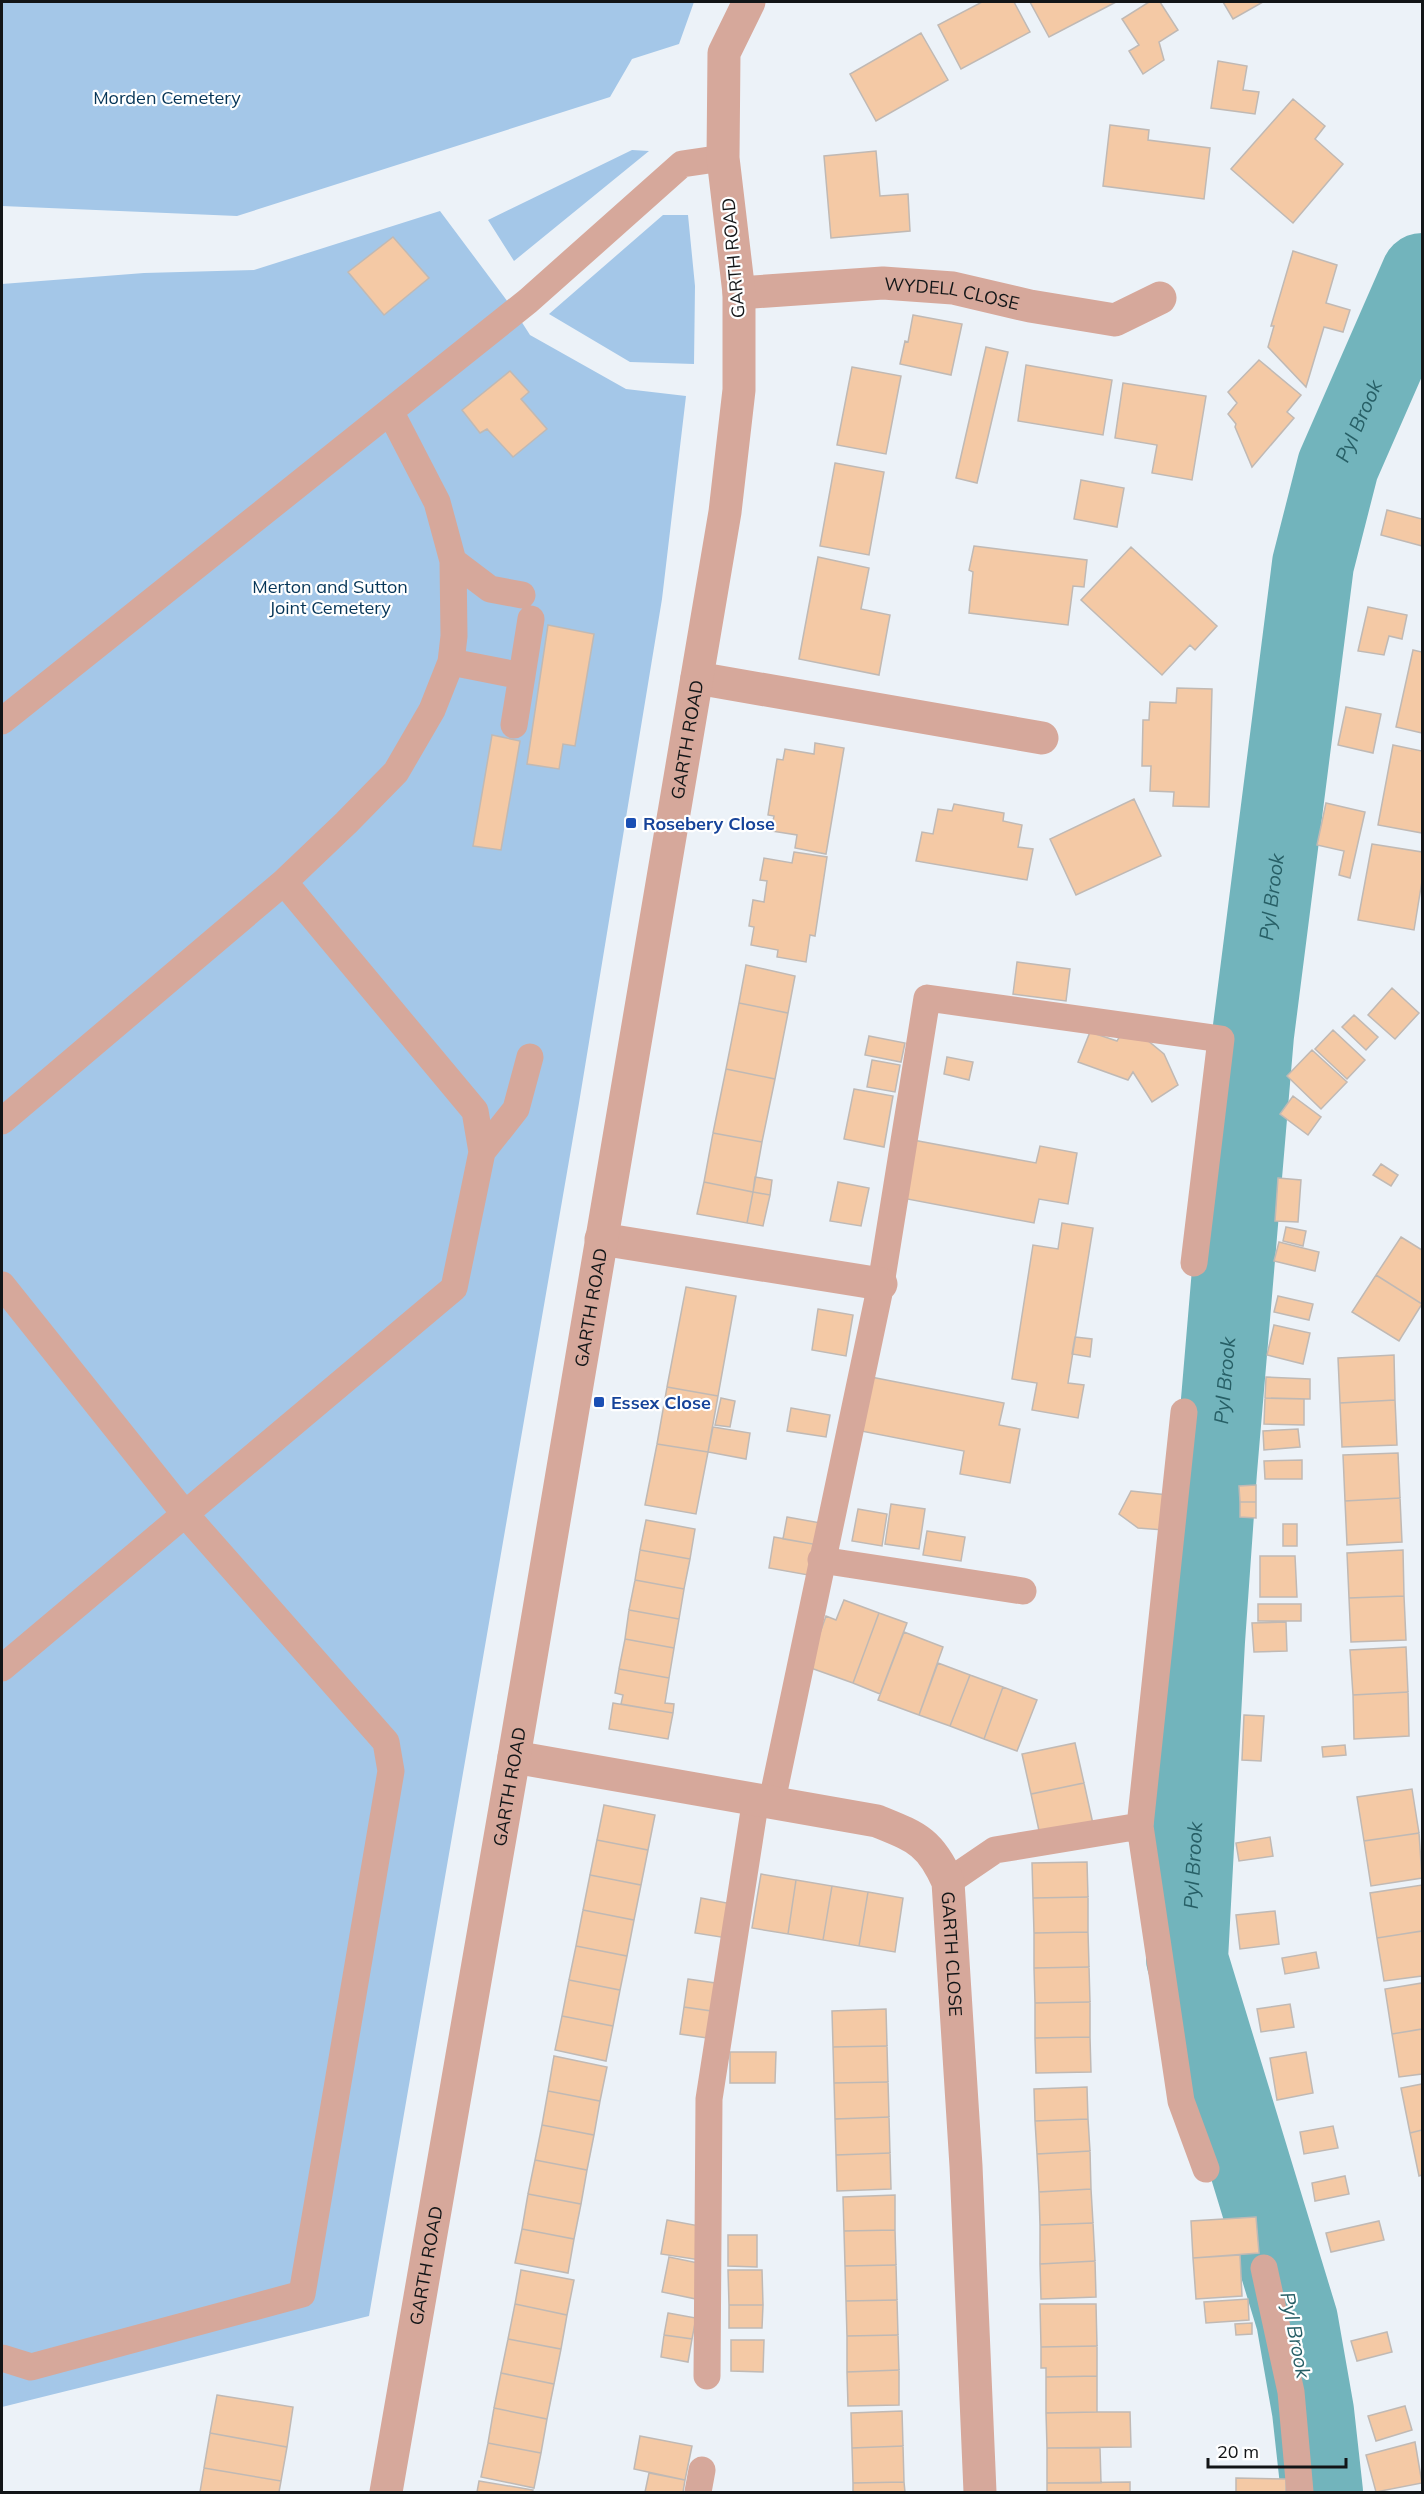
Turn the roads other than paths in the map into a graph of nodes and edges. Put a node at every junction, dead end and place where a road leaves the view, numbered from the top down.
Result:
1 (749, 2) edge
2 (723, 158) junction
3 (739, 293) junction
4 (1160, 298) dead end
5 (390, 411) junction
6 (453, 561) junction
7 (451, 662) junction
8 (522, 676) junction
9 (697, 678) junction
10 (2, 721) edge
11 (514, 725) dead end
12 (1042, 738) dead end
13 (284, 882) junction
14 (530, 1058) dead end
15 (2, 1121) edge
16 (482, 1152) junction
17 (601, 1239) junction
18 (1194, 1263) dead end
19 (881, 1284) junction
20 (2, 1285) edge
21 (1184, 1412) dead end
22 (185, 1514) junction
23 (821, 1560) junction
24 (1023, 1591) dead end
25 (2, 1668) edge
26 (514, 1756) junction
27 (764, 1799) junction
28 (1140, 1826) junction
29 (948, 1882) junction
30 (1206, 2169) dead end
31 (1264, 2268) dead end
32 (2, 2358) edge
33 (707, 2376) dead end
34 (386, 2493) edge
35 (980, 2493) edge
36 (1300, 2493) edge

1 - 2 street, GARTH ROAD
2 - 3 street, GARTH ROAD
2 - 5 lane
3 - 4 street, WYDELL CLOSE
3 - 9 street, GARTH ROAD
5 - 6 lane
5 - 10 lane
6 - 7 lane
6 - 8 lane
7 - 8 lane
7 - 13 lane
8 - 11 lane
9 - 12 street
9 - 17 street, GARTH ROAD
13 - 15 lane
13 - 16 lane
14 - 16 lane
16 - 22 lane
17 - 19 street
17 - 26 street, GARTH ROAD
18 - 19 lane
19 - 23 lane
20 - 22 lane
21 - 28 lane
22 - 25 lane
22 - 32 lane
23 - 24 lane
23 - 27 lane
26 - 27 street, GARTH CLOSE
26 - 34 street, GARTH ROAD
27 - 29 street, GARTH CLOSE
27 - 33 lane
28 - 29 lane
28 - 30 lane
29 - 35 street, GARTH CLOSE
31 - 36 lane

